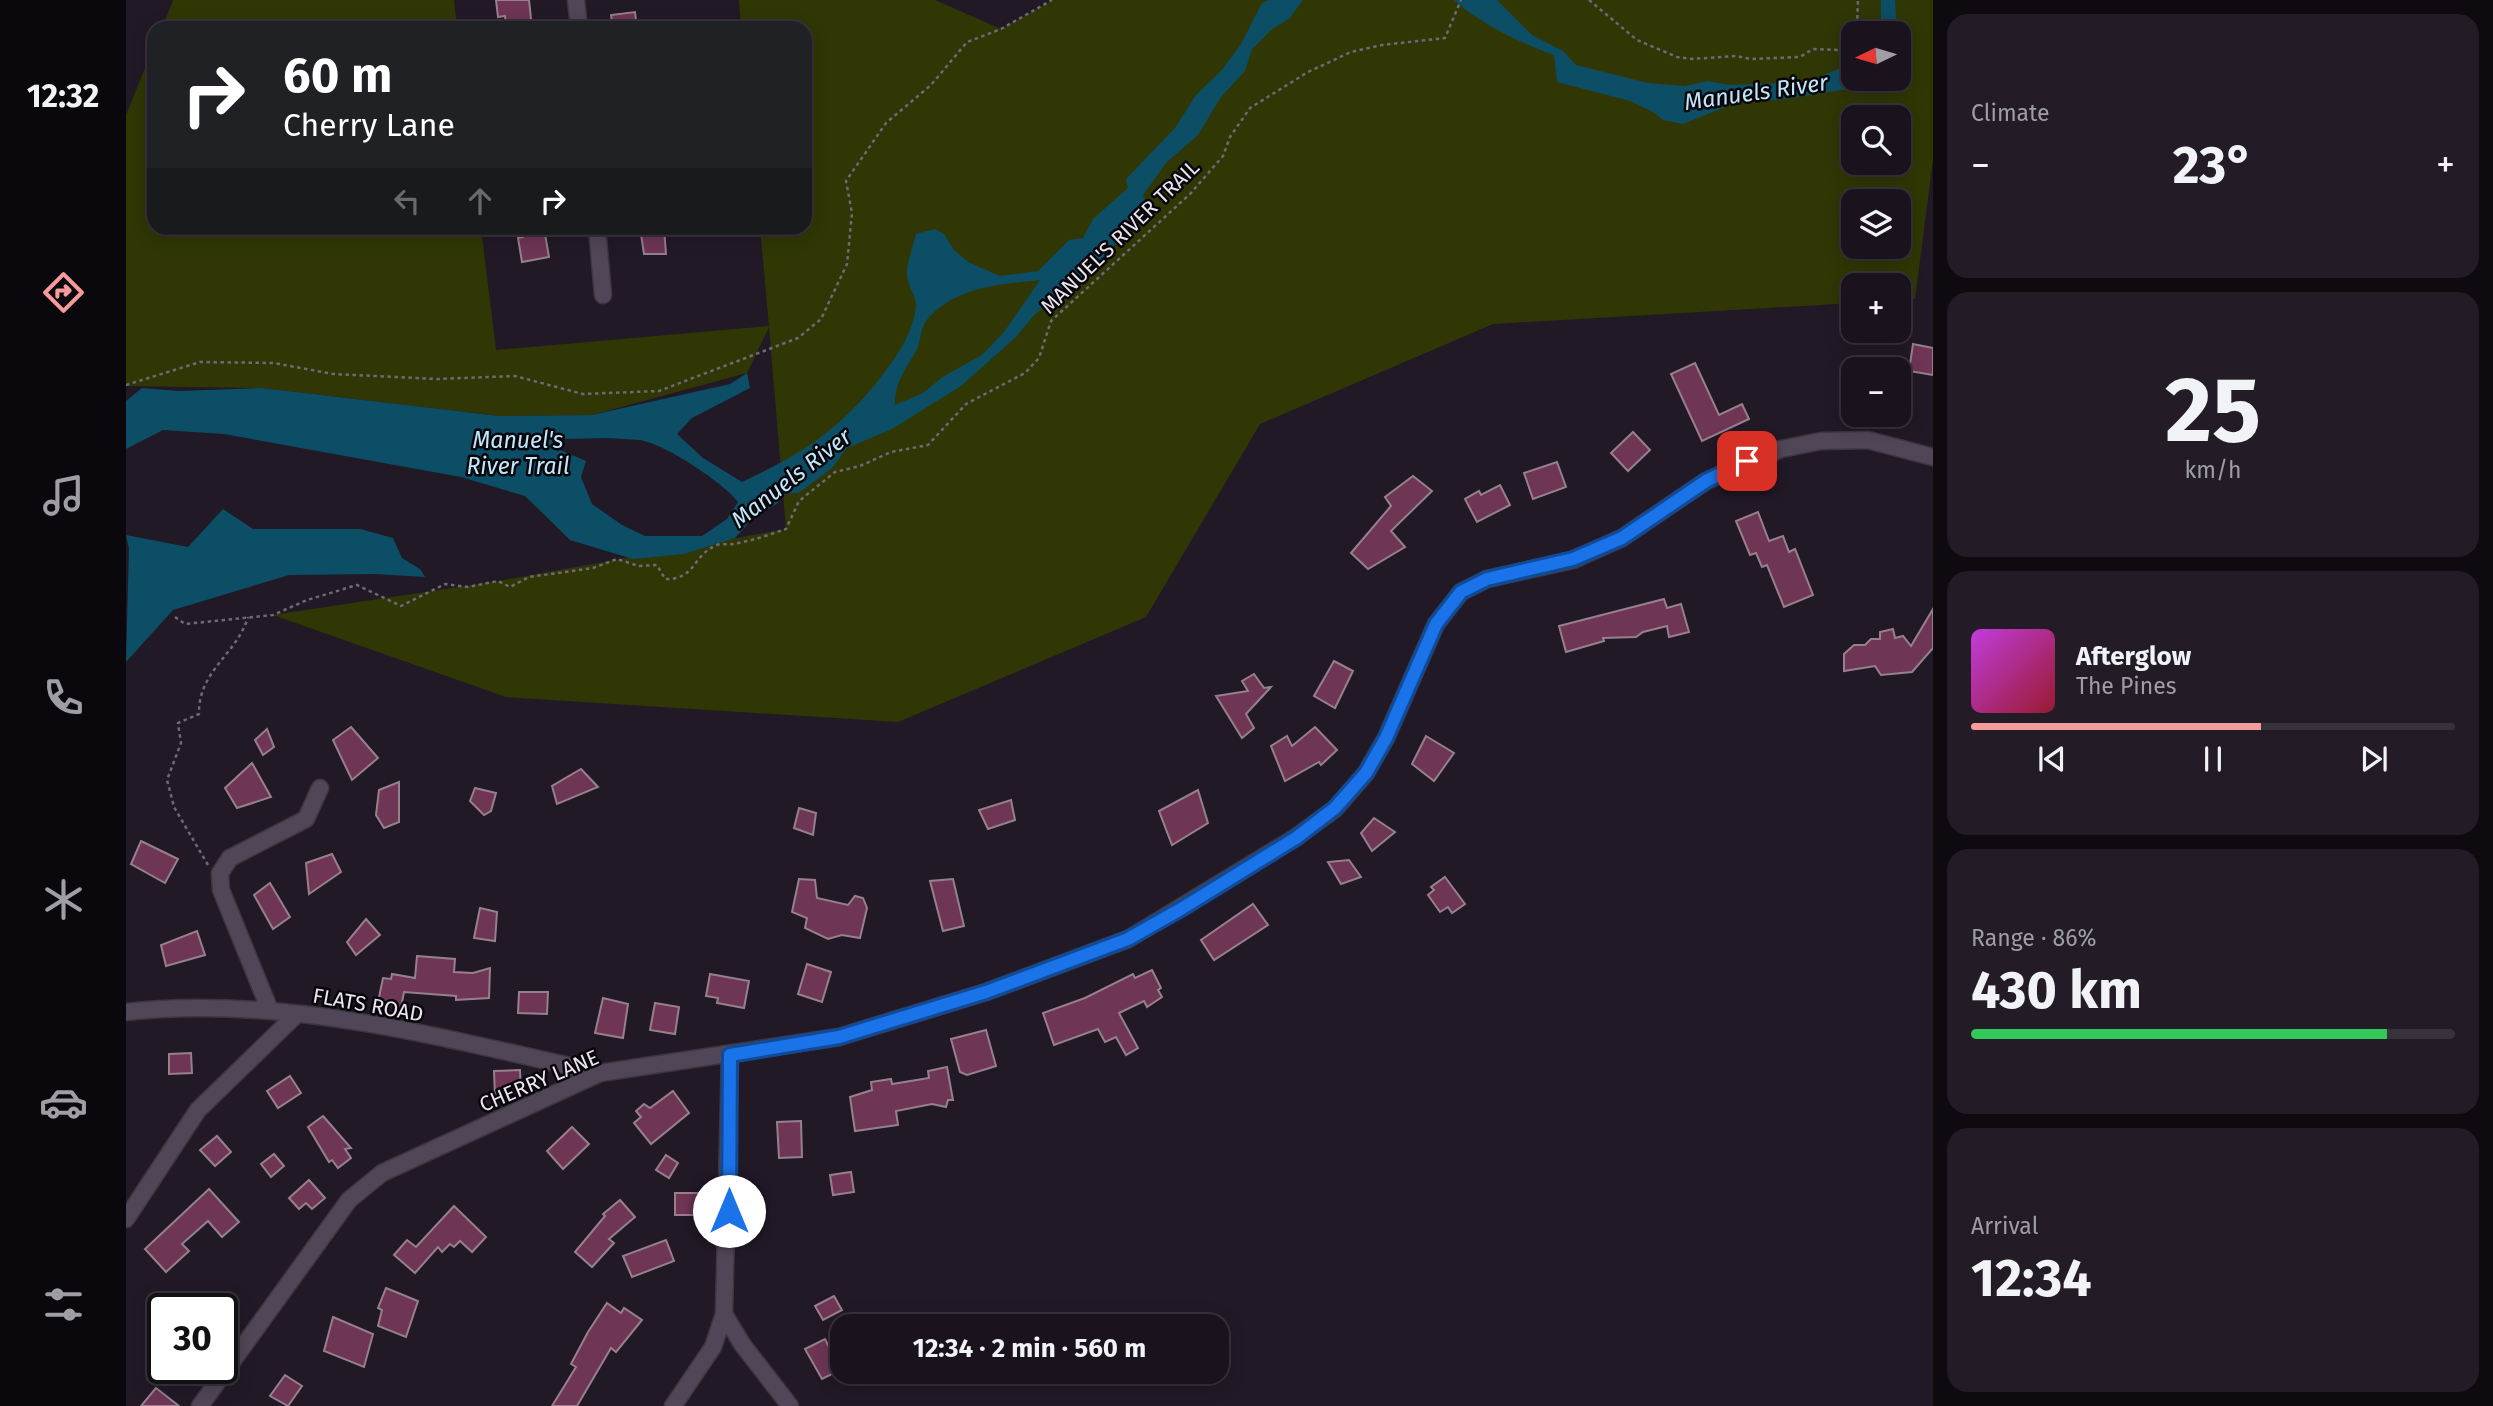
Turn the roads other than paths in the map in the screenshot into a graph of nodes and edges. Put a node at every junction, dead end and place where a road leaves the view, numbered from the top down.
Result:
1 (576, 0) edge
2 (578, 21) edge
3 (598, 235) edge
4 (603, 295) dead end
5 (1933, 457) edge
6 (320, 788) dead end
7 (269, 1008) junction
8 (126, 1012) edge
9 (298, 1014) junction
10 (730, 1055) junction
11 (600, 1073) junction
12 (126, 1219) edge
13 (724, 1314) junction
14 (200, 1406) edge
15 (673, 1406) edge
16 (790, 1406) edge

1 - 2 street
3 - 4 street
5 - 10 street, CHERRY LANE
6 - 7 street
7 - 8 street, FLATS ROAD
7 - 9 street, FLATS ROAD
9 - 11 street, FLATS ROAD
9 - 12 street
10 - 11 street, CHERRY LANE
10 - 13 street
11 - 14 street, CHERRY LANE
13 - 15 street
13 - 16 street

